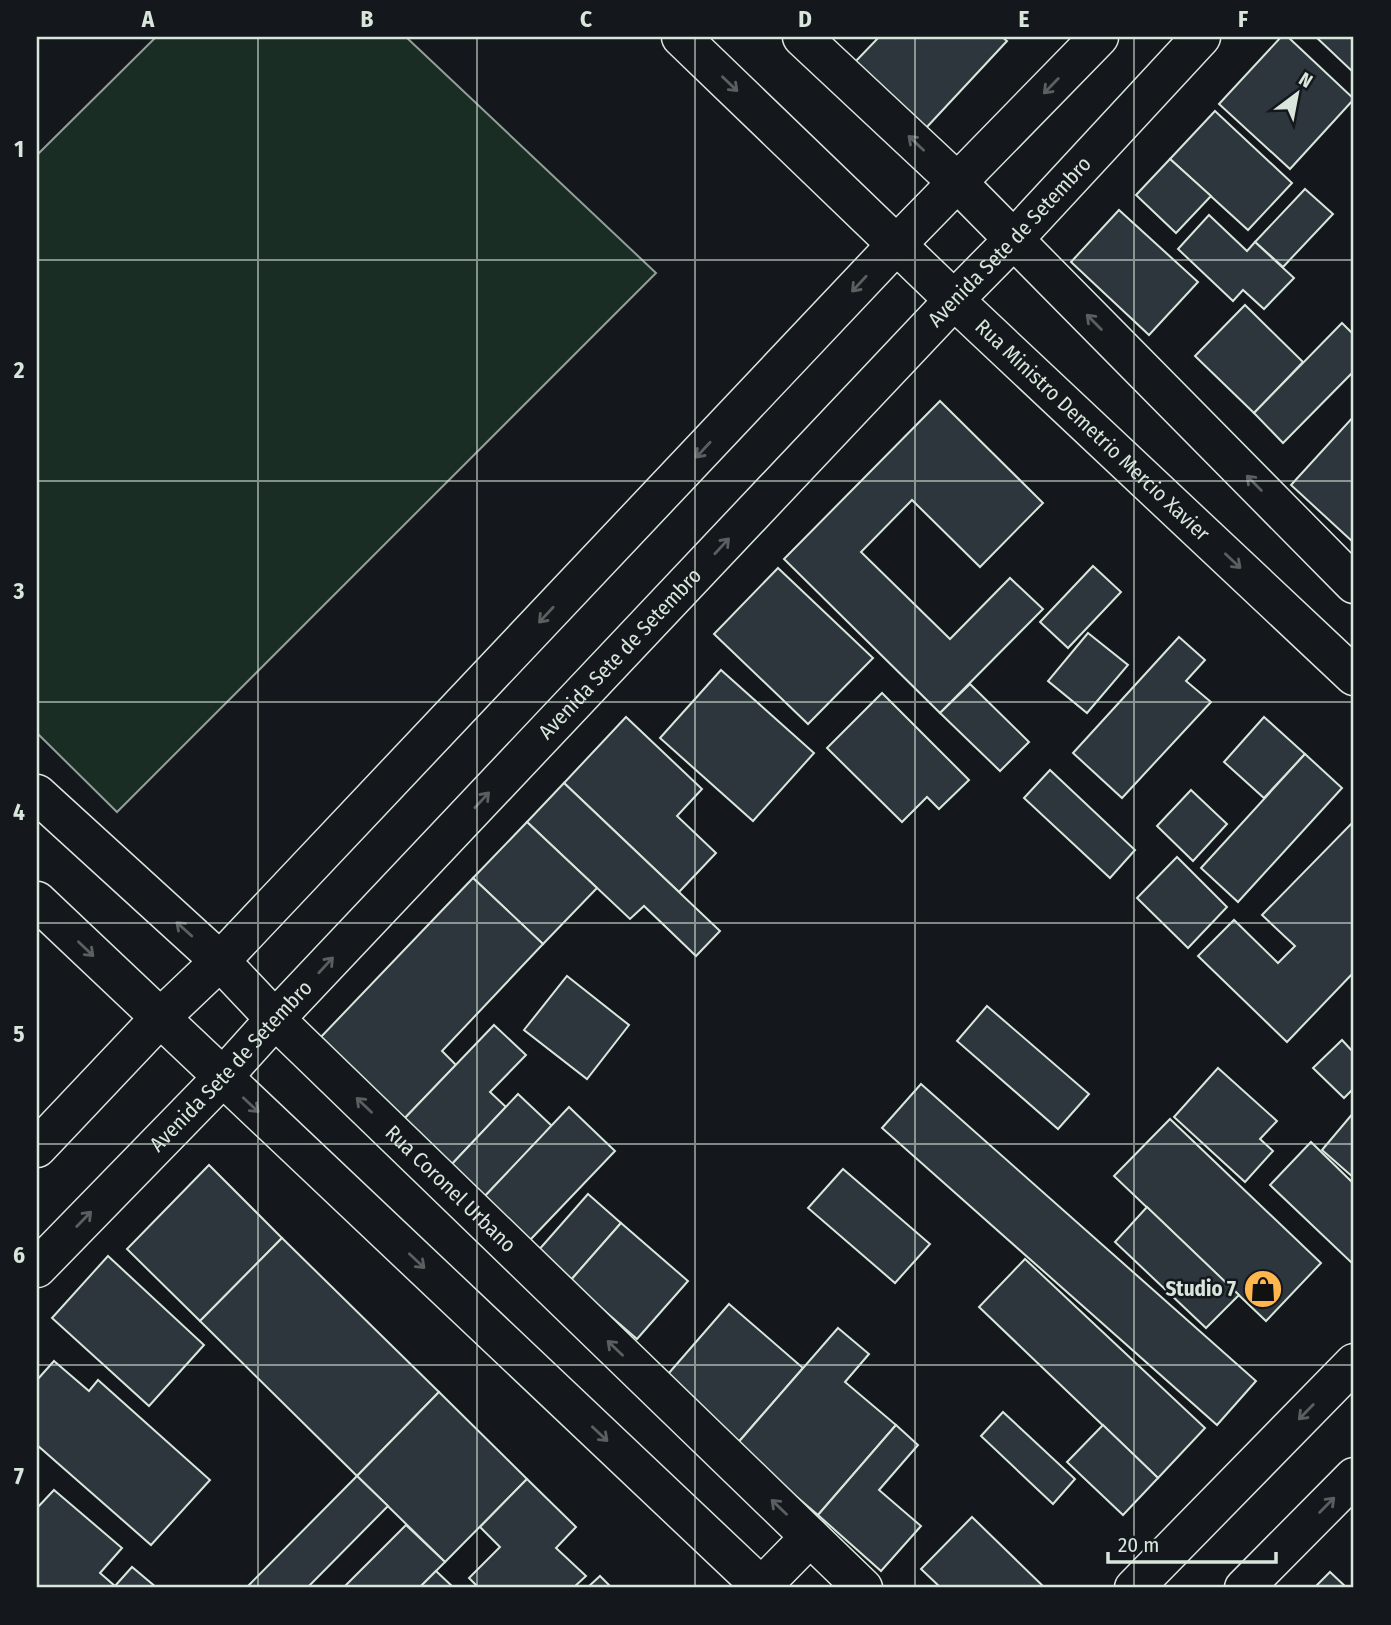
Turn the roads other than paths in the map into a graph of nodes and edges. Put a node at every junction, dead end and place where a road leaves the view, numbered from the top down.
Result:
1 (681, 37) edge
2 (802, 37) edge
3 (1099, 37) edge
4 (1202, 37) edge
5 (957, 182) junction
6 (1013, 240) junction
7 (897, 244) junction
8 (954, 300) junction
9 (1354, 584) edge
10 (1347, 654) edge
11 (37, 794) edge
12 (37, 901) edge
13 (220, 961) junction
14 (159, 1019) junction
15 (275, 1019) junction
16 (222, 1078) junction
17 (37, 1148) edge
18 (37, 1268) edge
19 (1354, 1363) edge
20 (1354, 1476) edge
21 (810, 1536) junction
22 (762, 1588) edge
23 (863, 1588) edge
24 (1133, 1588) edge
25 (1244, 1588) edge

1 -> 7 street, Rua Ministro Demetrio Mercio Xavier
5 -> 2 street
3 -> 5 street
4 - 6 street, Avenida Sete de Setembro
5 - 6 street
5 - 7 street
6 - 8 street, Avenida Sete de Setembro
9 -> 6 street
7 - 8 street, Rua Ministro Demetrio Mercio Xavier
7 -> 13 street
8 -> 10 street, Rua Ministro Demetrio Mercio Xavier
15 -> 8 street, Avenida Sete de Setembro
13 -> 11 street, Rua Coronel Urbano
12 -> 14 street
13 - 14 street
13 - 15 street, Rua Coronel Urbano
14 - 16 street
14 - 17 street
15 - 16 street, Avenida Sete de Setembro
21 -> 15 street, Rua Coronel Urbano
18 -> 16 street, Avenida Sete de Setembro
16 -> 22 street
19 -> 24 street
25 -> 20 street
21 - 22 street
21 - 23 street, Rua Coronel Urbano

